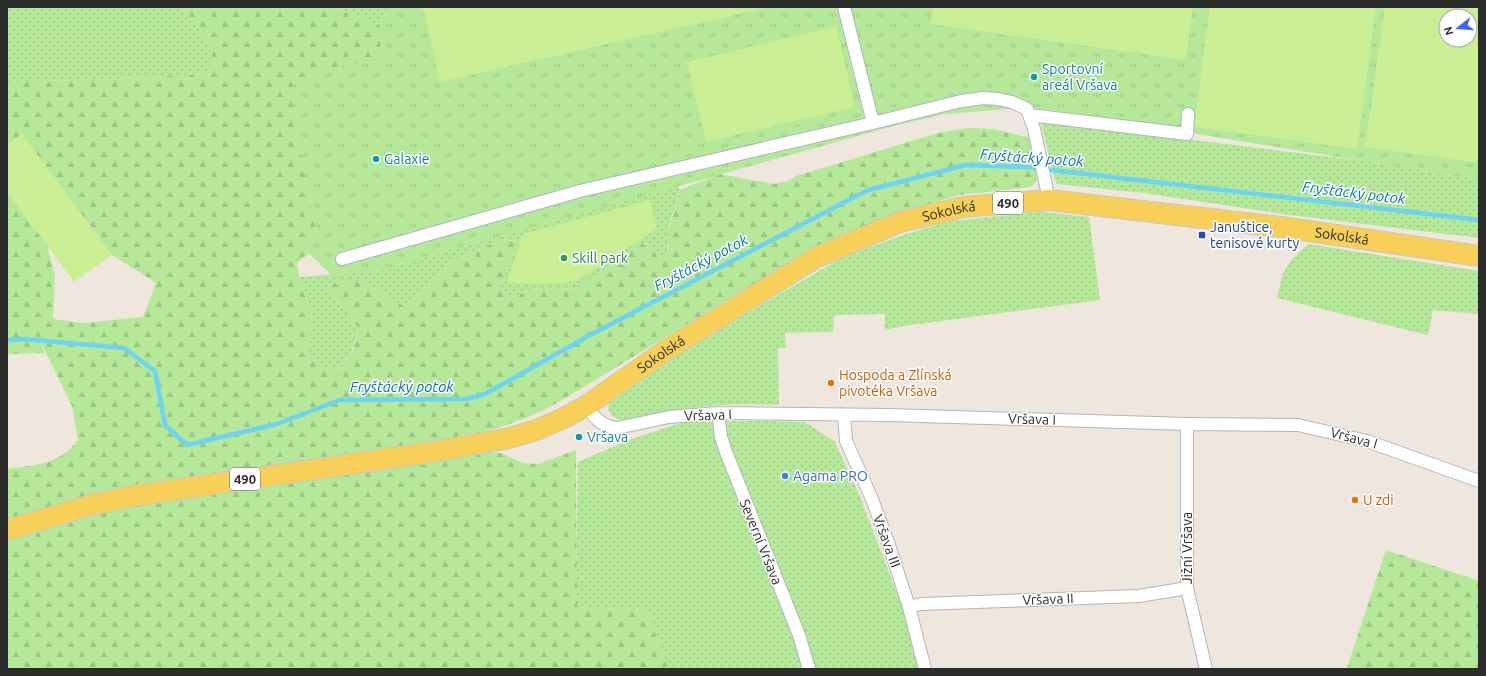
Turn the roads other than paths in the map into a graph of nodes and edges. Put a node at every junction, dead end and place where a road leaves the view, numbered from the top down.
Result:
1 (844, 7) edge
2 (1188, 114) dead end
3 (1030, 115) junction
4 (873, 123) junction
5 (1050, 200) junction
6 (1479, 256) edge
7 (342, 259) dead end
8 (586, 406) junction
9 (718, 413) junction
10 (844, 415) junction
11 (1187, 424) junction
12 (1479, 481) edge
13 (7, 530) edge
14 (1187, 588) junction
15 (909, 607) junction
16 (809, 669) edge
17 (925, 669) edge
18 (1206, 669) edge

1 - 4 street
2 - 3 street
3 - 4 street
3 - 5 street
4 - 7 street
5 - 6 main road, Sokolská / 490
5 - 8 main road, Sokolská / 490
8 - 9 street, Vršava I
8 - 13 main road, 490
9 - 10 street, Vršava I
9 - 16 street, Severní Vršava
10 - 11 street, Vršava I
10 - 15 street, Vršava III
11 - 12 street, Vršava I
11 - 14 street, Jižní Vršava
14 - 15 street, Vršava II
14 - 18 street, Jižní Vršava
15 - 17 street, Vršava III

